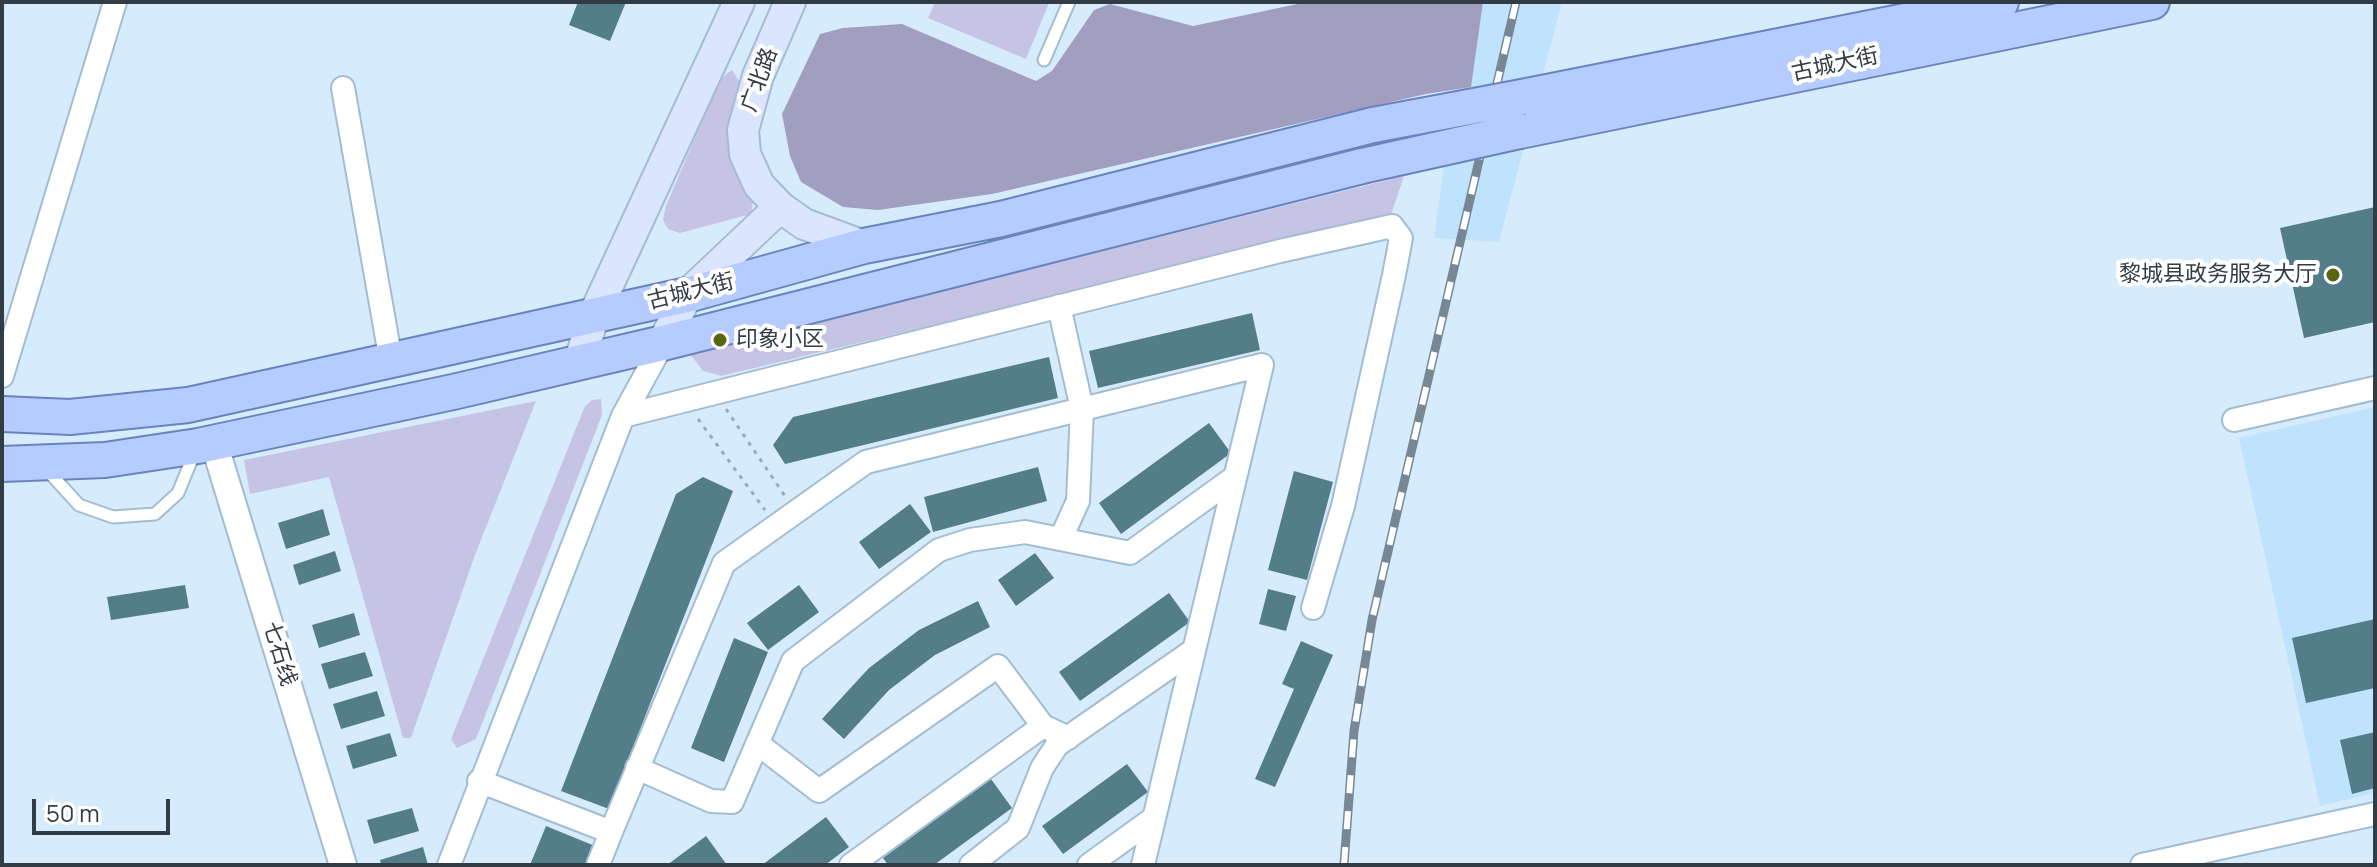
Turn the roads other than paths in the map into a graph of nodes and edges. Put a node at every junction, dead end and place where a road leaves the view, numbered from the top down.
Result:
1 (115, 2) edge
2 (739, 2) edge
3 (790, 2) edge
4 (1069, 2) edge
5 (2001, 2) edge
6 (2152, 2) edge
7 (1044, 60) dead end
8 (343, 88) dead end
9 (780, 207) junction
10 (864, 246) junction
11 (30, 283) junction
12 (687, 295) junction
13 (1059, 306) junction
14 (2, 315) edge
15 (594, 315) junction
16 (663, 343) junction
17 (391, 361) junction
18 (579, 363) junction
19 (2, 376) edge
20 (2375, 388) edge
21 (1082, 409) junction
22 (2, 414) edge
23 (623, 416) junction
24 (2234, 420) dead end
25 (206, 444) junction
26 (2, 464) edge
27 (41, 464) junction
28 (1235, 477) junction
29 (1061, 538) junction
30 (1313, 608) dead end
31 (1194, 650) junction
32 (1043, 726) junction
33 (1068, 738) junction
34 (758, 744) junction
35 (637, 768) junction
36 (479, 781) junction
37 (2375, 814) edge
38 (1154, 818) junction
39 (611, 832) junction
40 (853, 864) edge
41 (343, 865) edge
42 (449, 865) edge
43 (598, 865) edge
44 (971, 865) edge
45 (1089, 865) edge
46 (1143, 865) edge
47 (2142, 865) edge

1 - 11 street
2 - 15 main road
3 - 9 main road, 广北路
4 - 7 lane
5 - 10 main road, 古城大街, bridge
6 - 16 main road, 古城大街, bridge
8 - 17 street
9 - 10 main road, 广北路
9 - 12 main road
10 - 12 main road, 古城大街
11 - 14 street
11 - 19 street
12 - 15 main road, 古城大街
12 - 16 main road
13 - 21 street
13 - 23 street
13 - 30 street
15 - 17 main road, 古城大街
15 - 18 main road
16 - 18 main road, 古城大街
16 - 23 street
17 - 22 main road, 古城大街
18 - 25 main road, 古城大街
20 - 24 street
21 - 28 street
21 - 29 street
21 - 35 street
23 - 36 street
25 - 27 main road, 古城大街
25 - 27 lane
25 - 41 street, 七石线
26 - 27 main road, 古城大街
28 - 29 street
28 - 31 street
29 - 34 street
31 - 33 street
31 - 38 street
32 - 33 street
32 - 34 street
32 - 40 street
33 - 44 street
34 - 35 street
35 - 39 street
36 - 39 street
36 - 42 street
37 - 47 street
38 - 45 street
38 - 46 street
39 - 43 street

